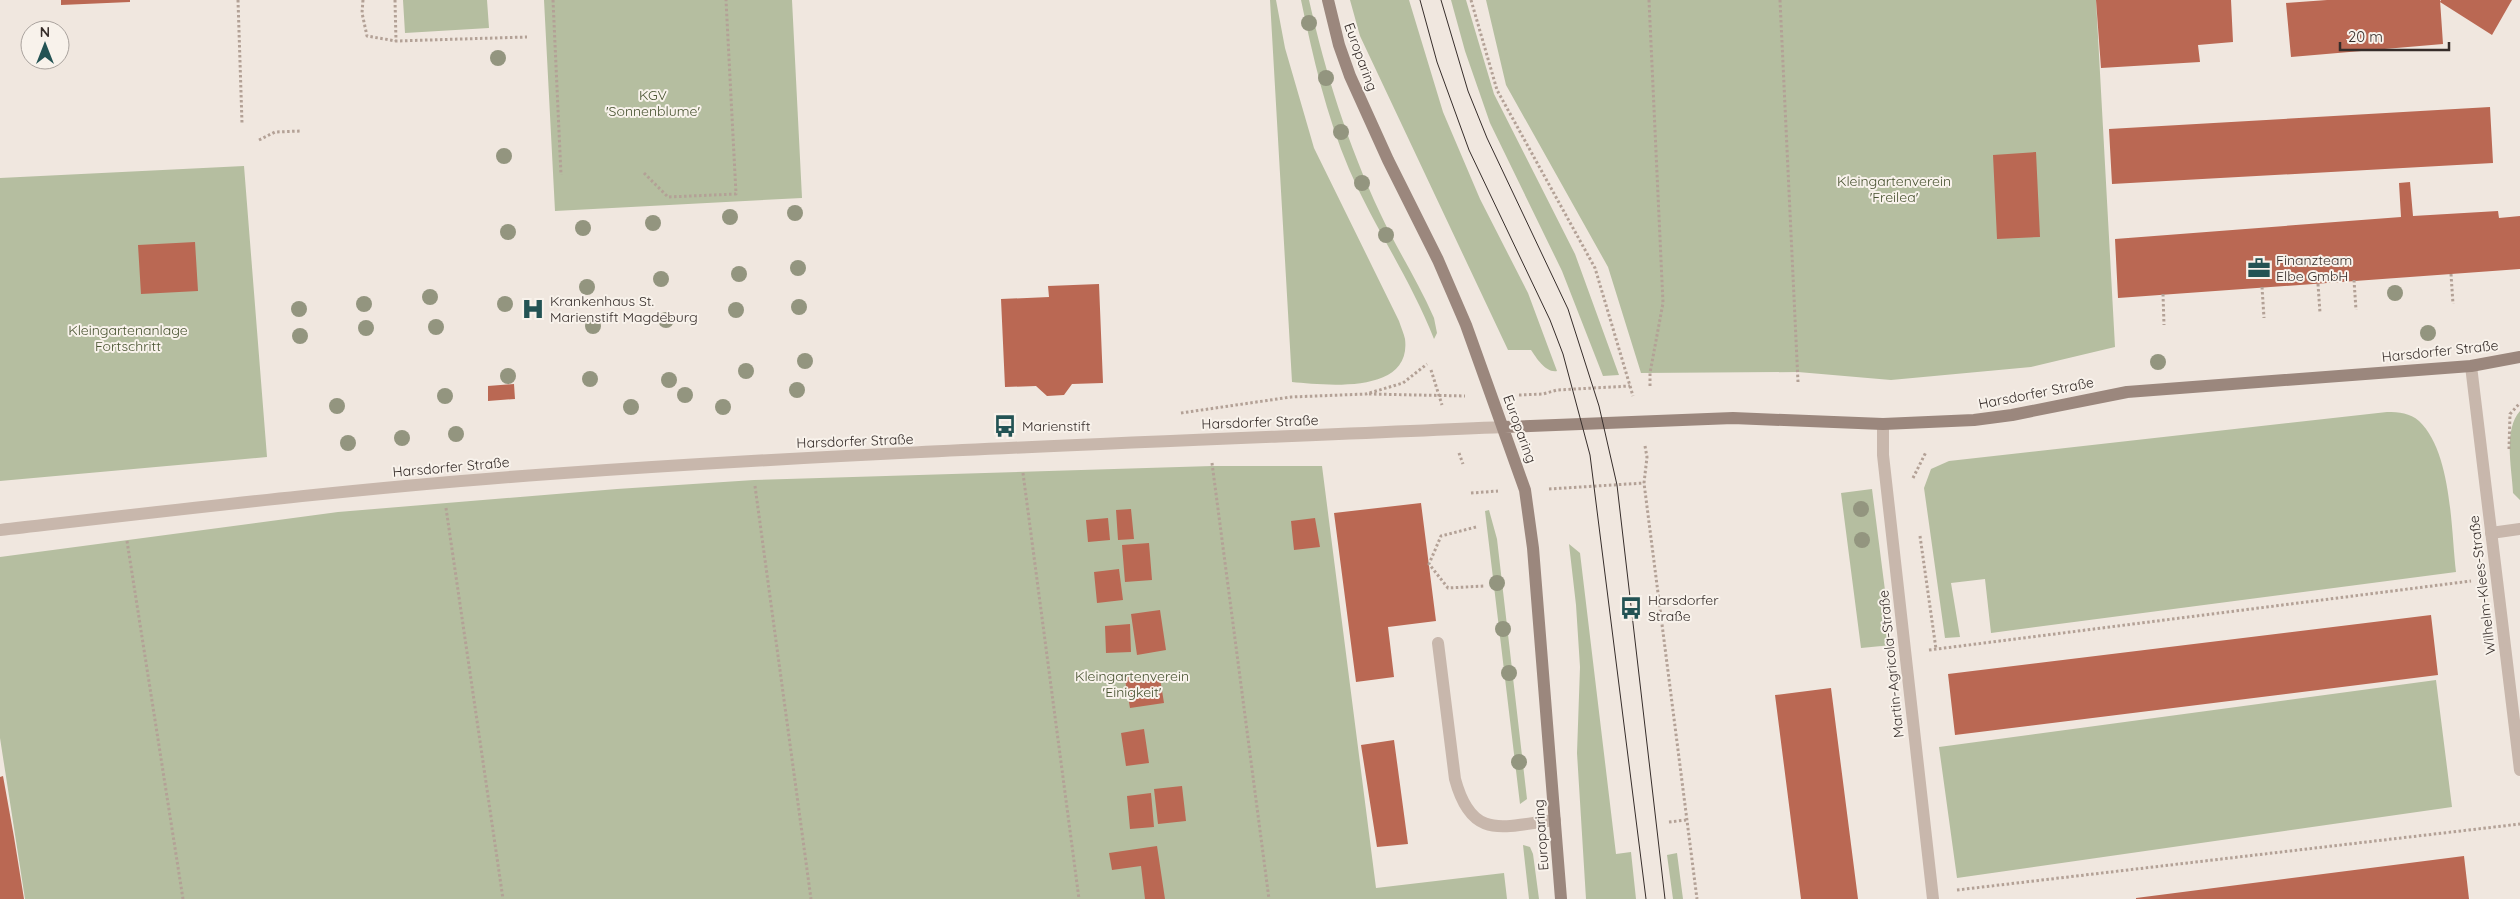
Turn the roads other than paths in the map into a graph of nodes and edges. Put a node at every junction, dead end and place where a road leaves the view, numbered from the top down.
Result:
1 (1328, 0) edge
2 (2520, 357) edge
3 (2471, 366) junction
4 (1883, 424) junction
5 (1504, 427) junction
6 (2520, 529) edge
7 (0, 530) edge
8 (2491, 533) junction
9 (1438, 643) dead end
10 (2520, 770) edge
11 (1555, 820) junction
12 (1933, 896) edge
13 (1561, 899) edge

1 - 5 street, Europaring
2 - 3 street, Harsdorfer Straße
3 - 4 street, Harsdorfer Straße
3 - 8 street, Wilhelm-Klees-Straße
4 - 5 street, Harsdorfer Straße
4 - 12 street, Martin-Agricola-Straße
5 - 7 street, Harsdorfer Straße
5 - 11 street, Europaring
6 - 8 street
8 - 10 street, Wilhelm-Klees-Straße
9 - 11 street
11 - 13 street, Europaring

